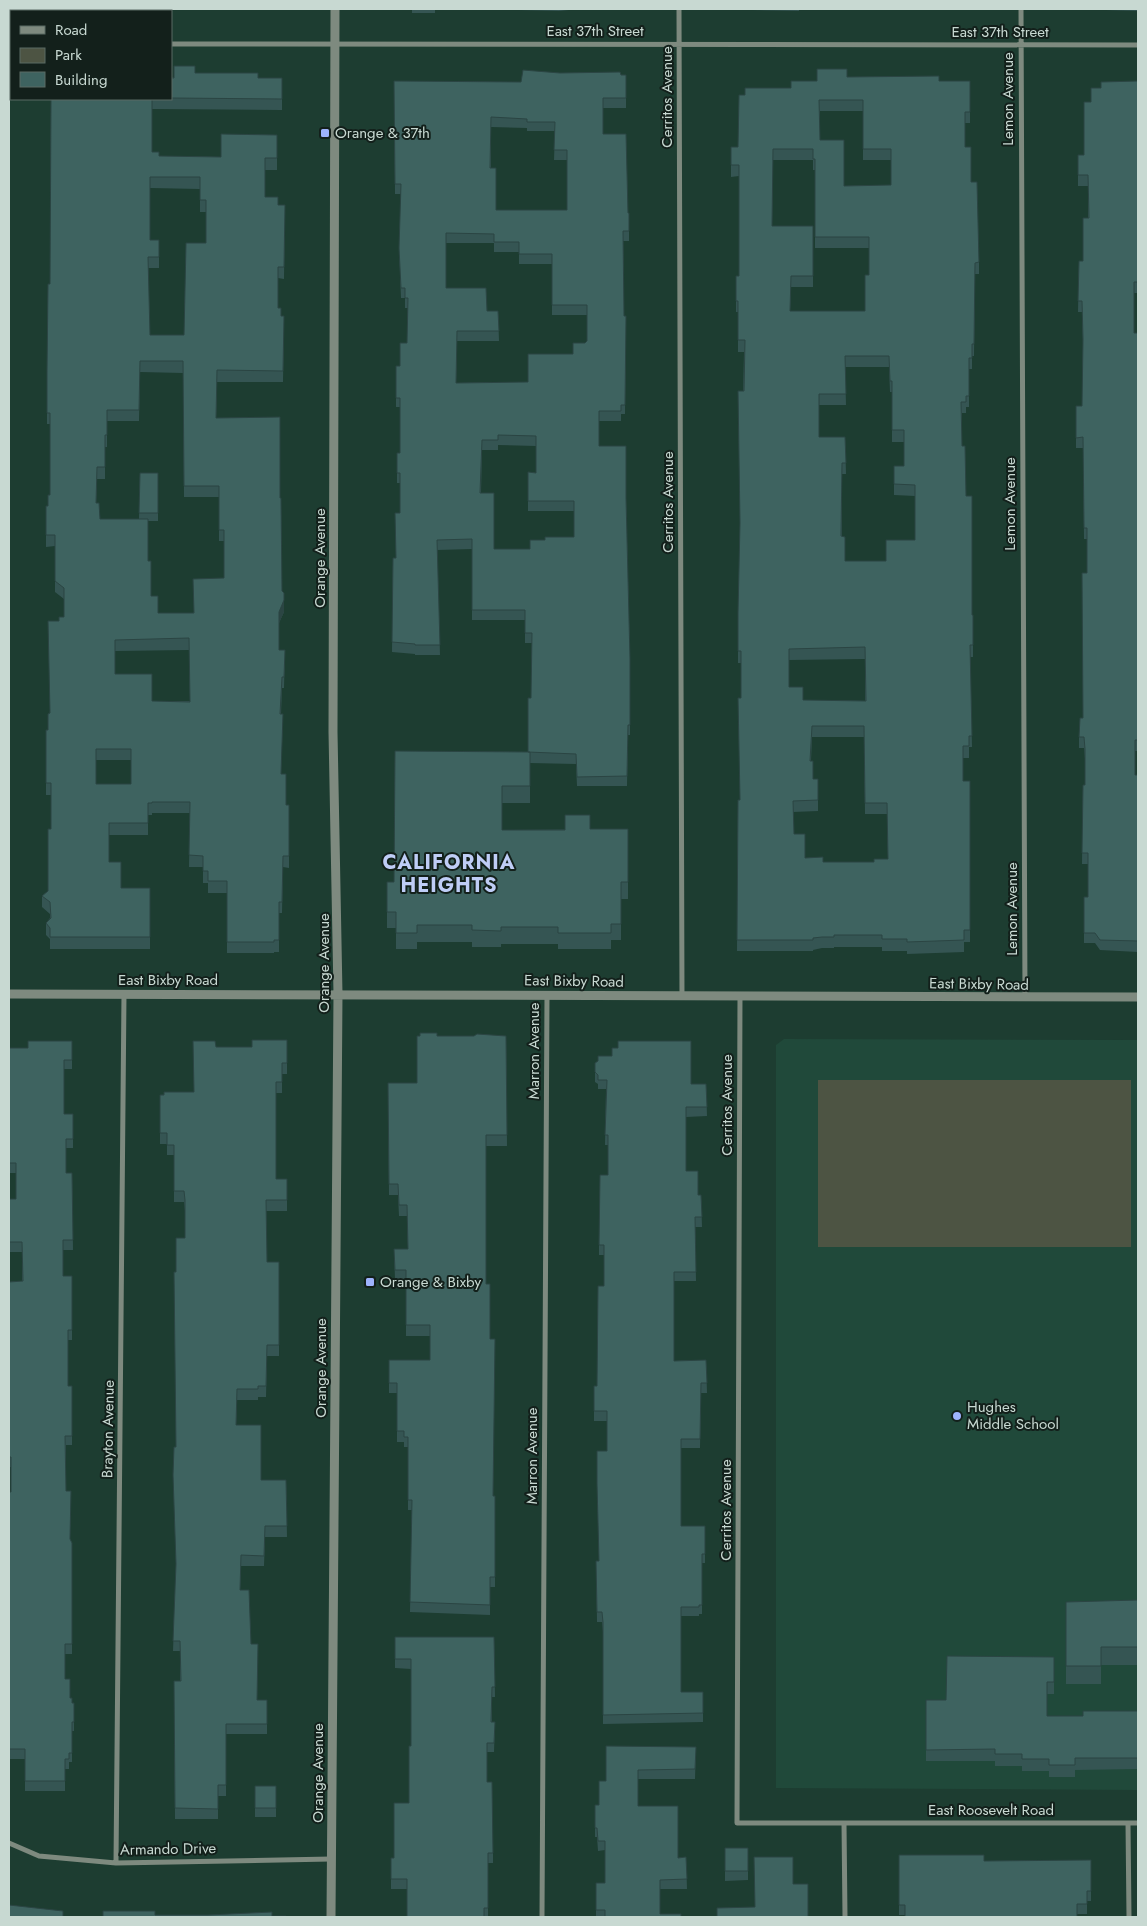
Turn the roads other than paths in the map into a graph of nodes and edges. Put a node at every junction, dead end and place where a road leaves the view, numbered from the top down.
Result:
1 (335, 9) edge
2 (679, 9) edge
3 (1021, 9) edge
4 (172, 44) edge
5 (335, 44) junction
6 (679, 44) junction
7 (1020, 44) junction
8 (1138, 45) edge
9 (9, 994) edge
10 (124, 994) junction
11 (338, 994) junction
12 (547, 995) junction
13 (682, 996) junction
14 (740, 996) junction
15 (1138, 997) edge
16 (1025, 998) junction
17 (1128, 1822) junction
18 (1138, 1822) edge
19 (844, 1823) junction
20 (9, 1843) edge
21 (332, 1858) junction
22 (116, 1863) junction
23 (331, 1917) edge
24 (542, 1917) edge
25 (845, 1917) edge
26 (1129, 1917) edge

1 - 5 street, Orange Avenue
2 - 6 street, Cerritos Avenue
3 - 7 street, Lemon Avenue
4 - 5 street, East 37th Street
5 - 6 street, East 37th Street
5 - 11 street, Orange Avenue
6 - 7 street, East 37th Street
6 - 13 street, Cerritos Avenue
7 - 8 street, East 37th Street
7 - 16 street, Lemon Avenue
9 - 10 street, East Bixby Road
10 - 11 street, East Bixby Road
10 - 22 street, Brayton Avenue
11 - 12 street, East Bixby Road
11 - 21 street, Orange Avenue
12 - 13 street, East Bixby Road
12 - 24 street, Marron Avenue
13 - 14 street, East Bixby Road
14 - 16 street, East Bixby Road
14 - 19 street, Cerritos Avenue
15 - 16 street, East Bixby Road
17 - 18 street, East Roosevelt Road
17 - 19 street, East Roosevelt Road
17 - 26 street
19 - 25 street
20 - 22 street, Armando Drive
21 - 22 street, Armando Drive
21 - 23 street, Orange Avenue

